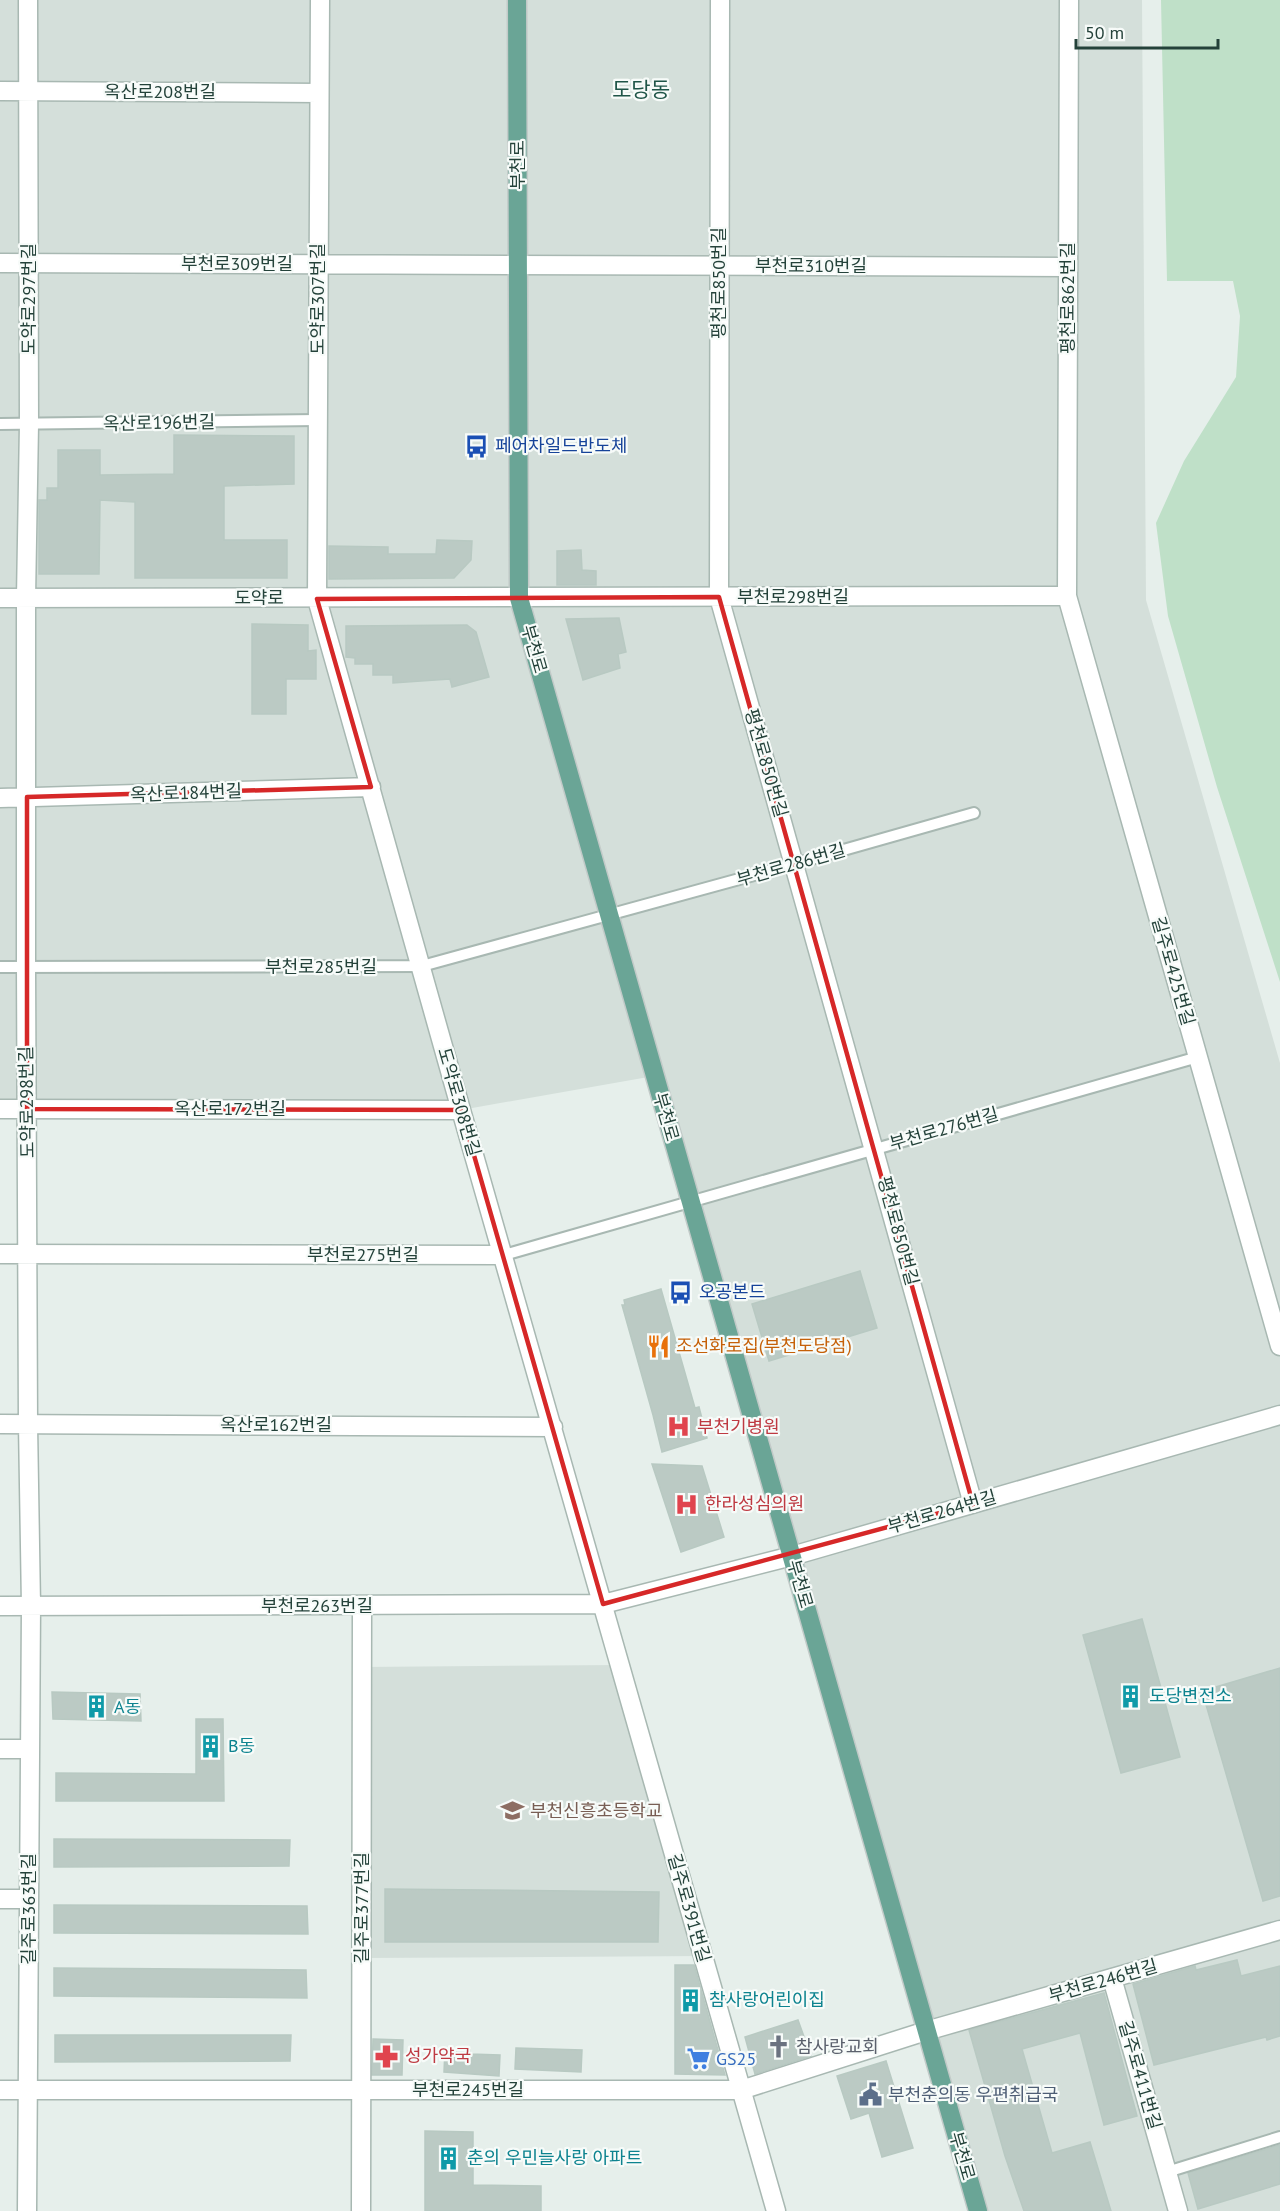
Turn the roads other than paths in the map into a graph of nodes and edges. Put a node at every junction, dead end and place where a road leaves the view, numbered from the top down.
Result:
1 (28, 0) edge
2 (320, 0) edge
3 (517, 0) edge
4 (720, 0) edge
5 (1068, 0) edge
6 (0, 91) edge
7 (28, 91) junction
8 (319, 93) junction
9 (0, 263) edge
10 (28, 263) junction
11 (318, 265) junction
12 (518, 266) junction
13 (720, 266) junction
14 (1068, 267) junction
15 (318, 420) junction
16 (0, 424) edge
17 (29, 424) junction
18 (1067, 596) junction
19 (719, 597) junction
20 (0, 598) edge
21 (26, 598) junction
22 (519, 598) junction
23 (317, 599) junction
24 (371, 787) junction
25 (27, 797) junction
26 (0, 798) edge
27 (974, 813) dead end
28 (794, 864) junction
29 (609, 915) junction
30 (422, 966) junction
31 (0, 967) edge
32 (26, 967) junction
33 (1198, 1057) junction
34 (0, 1109) edge
35 (27, 1109) junction
36 (461, 1110) junction
37 (875, 1149) junction
38 (690, 1201) junction
39 (0, 1254) edge
40 (28, 1254) junction
41 (504, 1255) junction
42 (1280, 1346) edge
43 (1280, 1415) edge
44 (0, 1424) edge
45 (28, 1424) junction
46 (553, 1427) junction
47 (973, 1503) junction
48 (792, 1556) junction
49 (603, 1604) junction
50 (0, 1606) edge
51 (32, 1606) junction
52 (362, 1606) junction
53 (0, 1749) edge
54 (30, 1749) junction
55 (0, 1899) edge
56 (29, 1899) junction
57 (1280, 1930) edge
58 (1112, 1978) junction
59 (926, 2031) junction
60 (0, 2090) edge
61 (28, 2090) junction
62 (362, 2090) junction
63 (741, 2090) junction
64 (1280, 2137) edge
65 (1167, 2172) junction
66 (27, 2211) edge
67 (361, 2211) edge
68 (776, 2211) edge
69 (978, 2211) edge
70 (1178, 2211) edge

1 - 7 street, 도약로297번길
2 - 8 street, 도약로307번길
3 - 12 main road, 부천로
4 - 13 street, 평천로850번길
5 - 14 street, 평천로862번길
6 - 7 street, 옥산로208번길
7 - 8 street, 옥산로208번길
7 - 10 street, 도약로297번길
8 - 11 street, 도약로307번길
9 - 10 street, 부천로309번길
10 - 11 street, 부천로309번길
10 - 17 street, 도약로297번길
11 - 12 street, 부천로309번길
11 - 15 street, 도약로307번길
12 - 13 street, 부천로310번길
12 - 22 main road, 부천로
13 - 14 street, 부천로310번길
13 - 19 street, 평천로850번길
14 - 18 street, 평천로862번길
15 - 17 lane, 옥산로196번길
15 - 23 street, 도약로307번길
16 - 17 lane, 옥산로196번길
17 - 21 street, 도약로297번길
18 - 19 street, 부천로298번길
18 - 33 street, 길주로425번길
19 - 22 street, 부천로298번길
19 - 28 street, 평천로850번길
20 - 21 street, 도약로
21 - 23 street, 도약로
21 - 25 street, 도약로298번길
22 - 23 street, 도약로
22 - 29 main road, 부천로
23 - 24 street, 도약로308번길
24 - 25 street, 옥산로184번길
24 - 30 street, 도약로308번길
25 - 26 street, 옥산로184번길
25 - 32 street, 도약로298번길
27 - 28 lane, 부천로286번길
28 - 29 lane, 부천로286번길
28 - 37 street, 평천로850번길
29 - 30 lane, 부천로285번길
29 - 38 main road, 부천로
30 - 32 lane, 부천로285번길
30 - 36 street, 도약로308번길
31 - 32 lane, 부천로285번길
32 - 35 street, 도약로298번길
33 - 37 lane, 부천로276번길
33 - 42 street, 길주로425번길
34 - 35 street, 옥산로172번길
35 - 36 street, 옥산로172번길
35 - 40 street, 도약로298번길
36 - 41 street, 도약로308번길
37 - 38 lane, 부천로276번길
37 - 47 street, 평천로850번길
38 - 41 lane, 부천로275번길
38 - 48 main road, 부천로
39 - 40 street, 부천로275번길
40 - 41 street, 부천로275번길
40 - 45 street, 도약로298번길
41 - 46 street, 도약로308번길
43 - 47 street, 부천로264번길
44 - 45 street, 옥산로162번길
45 - 46 street, 옥산로162번길
45 - 51 street, 도약로298번길
46 - 49 street, 도약로308번길
47 - 48 street, 부천로264번길
48 - 49 street, 부천로264번길
48 - 59 main road, 부천로
49 - 52 street, 부천로263번길
49 - 63 street, 길주로391번길
50 - 51 street, 부천로263번길
51 - 52 street, 부천로263번길
51 - 54 street, 길주로363번길
52 - 62 street, 길주로377번길
53 - 54 street
54 - 56 street, 길주로363번길
55 - 56 street
56 - 61 street, 길주로363번길
57 - 58 street, 부천로246번길
58 - 59 street, 부천로246번길
58 - 65 street, 길주로411번길
59 - 63 street, 부천로245번길
59 - 69 main road, 부천로
60 - 61 street, 부천로245번길
61 - 62 street, 부천로245번길
61 - 66 street, 길주로363번길
62 - 63 street, 부천로245번길
62 - 67 street, 길주로377번길
63 - 68 street, 길주로391번길
64 - 65 lane
65 - 70 street, 길주로411번길

